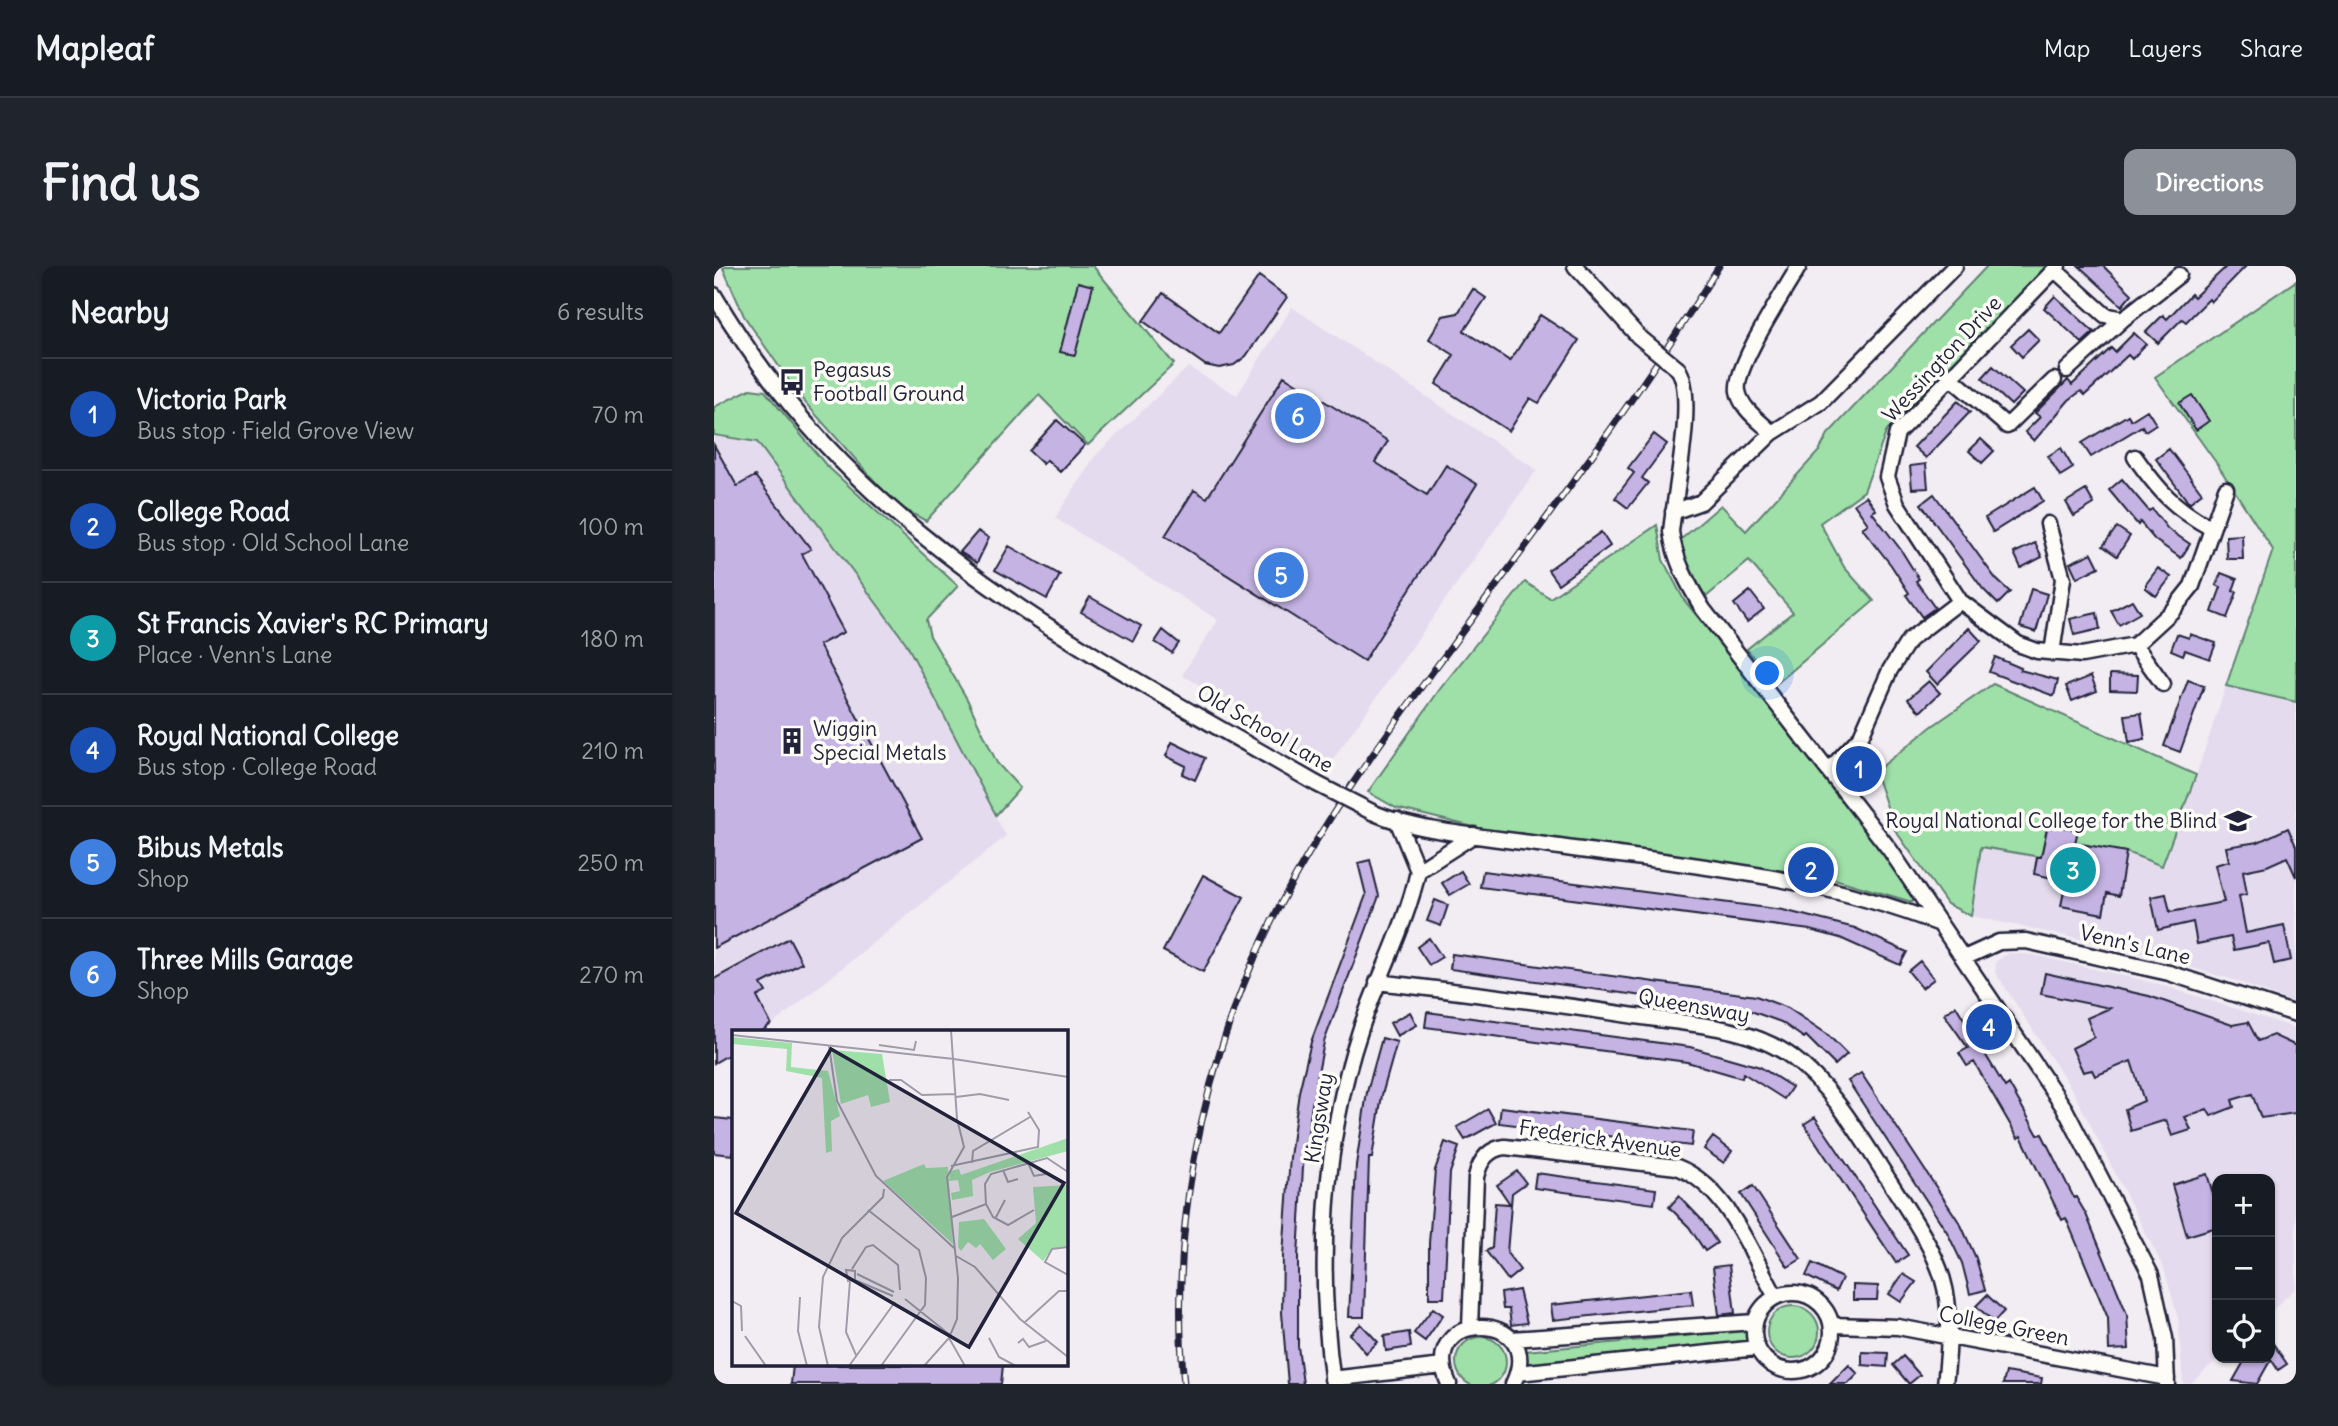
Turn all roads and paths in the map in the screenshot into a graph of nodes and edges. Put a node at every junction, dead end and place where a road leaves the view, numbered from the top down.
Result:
1 (1576, 266) edge
2 (1799, 266) edge
3 (1955, 266) edge
4 (2057, 268) edge
5 (2179, 275) dead end
6 (714, 295) edge
7 (2123, 319) junction
8 (2067, 370) dead end
9 (1950, 377) junction
10 (2054, 380) dead end
11 (1772, 433) junction
12 (2135, 457) dead end
13 (2226, 489) dead end
14 (1672, 512) junction
15 (2048, 524) dead end
16 (2211, 528) junction
17 (1960, 601) junction
18 (2135, 645) junction
19 (2052, 653) junction
20 (2163, 684) dead end
21 (1830, 769) junction
22 (1397, 820) junction
23 (1474, 835) junction
24 (1418, 871) junction
25 (1941, 924) junction
26 (1964, 958) junction
27 (1377, 982) junction
28 (2296, 1014) edge
29 (1776, 1297) junction
30 (1755, 1322) junction
31 (1832, 1325) junction
32 (1470, 1327) junction
33 (1950, 1337) junction
34 (1511, 1339) junction
35 (1757, 1348) junction
36 (1443, 1366) junction
37 (1787, 1378) edge
38 (1515, 1379) edge
39 (2167, 1381) edge
40 (1332, 1382) edge
41 (1449, 1384) edge
42 (1945, 1384) edge

1 - 14 street, bridge
2 - 11 street
3 - 11 street
4 - 7 street
4 - 9 street, Wessington Drive
5 - 7 street
6 - 22 street, Old School Lane, bridge
7 - 8 street
9 - 10 street
9 - 17 street, Wessington Drive
11 - 14 street
12 - 16 street
13 - 16 street
14 - 21 street
15 - 19 street
16 - 18 street
17 - 19 street
17 - 21 street
18 - 19 street
18 - 20 street
21 - 25 street
22 - 23 street, Old School Lane
22 - 24 street
23 - 24 street
23 - 25 street, Old School Lane
24 - 27 street, Kingsway
25 - 26 street
26 - 28 street, Venn's Lane
26 - 39 street
27 - 33 street, Queensway
27 - 40 street, Kingsway
29 - 30 street
29 - 31 street
29 - 32 street, Frederick Avenue
30 - 34 street
30 - 35 street
31 - 33 street, College Green
31 - 37 street
32 - 34 street
32 - 36 street
33 - 39 street, College Green
33 - 42 street, Queensway
34 - 38 street
35 - 37 street
35 - 38 street
36 - 40 street
36 - 41 street

